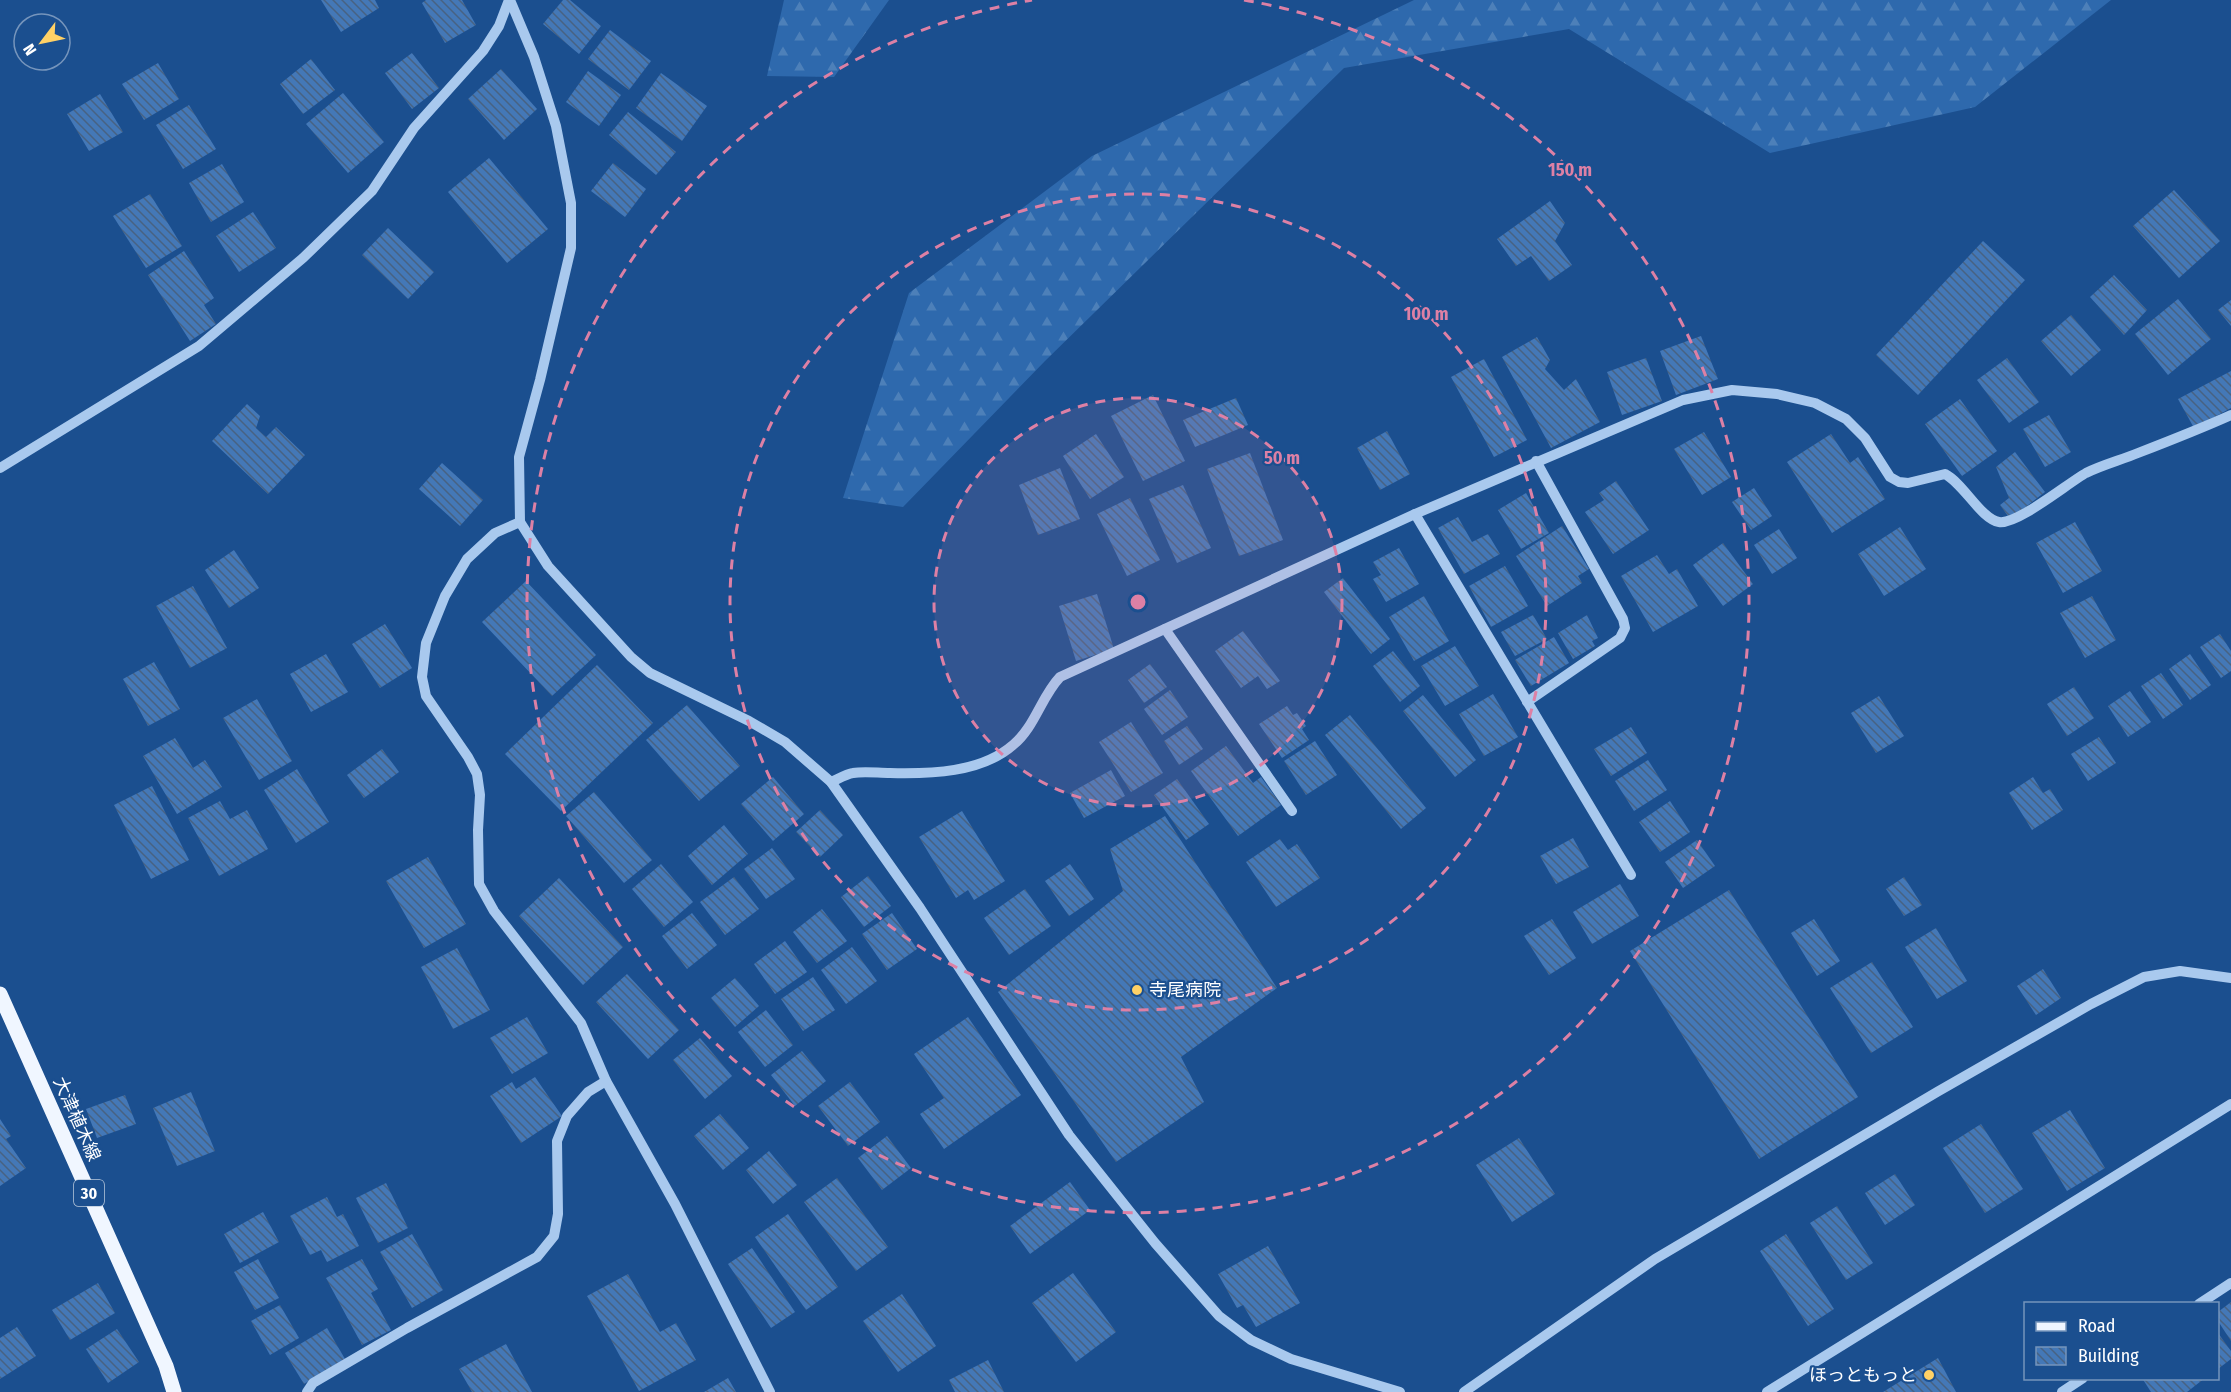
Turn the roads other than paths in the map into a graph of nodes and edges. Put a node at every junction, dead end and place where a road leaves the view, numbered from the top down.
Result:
1 (510, 0) edge
2 (2231, 415) edge
3 (1536, 461) junction
4 (0, 468) edge
5 (1416, 514) junction
6 (520, 522) junction
7 (1165, 628) junction
8 (1527, 702) junction
9 (831, 782) junction
10 (1292, 811) dead end
11 (1631, 875) dead end
12 (2231, 978) edge
13 (0, 994) edge
14 (606, 1082) junction
15 (2230, 1105) edge
16 (2231, 1283) edge
17 (2202, 1302) edge
18 (2080, 1380) edge
19 (174, 1392) edge
20 (307, 1392) edge
21 (770, 1392) edge
22 (1400, 1392) edge
23 (1464, 1392) edge
24 (1767, 1392) edge
25 (2062, 1392) edge

1 - 4 street
1 - 6 street
2 - 3 street
3 - 5 street
3 - 8 street
5 - 7 street
5 - 8 street
6 - 9 street
6 - 14 street
7 - 9 street
7 - 10 street
8 - 11 street
9 - 22 street
12 - 23 street
13 - 19 main road, 大津植木線 / 30
14 - 20 street
14 - 21 street
15 - 24 street
16 - 17 street
18 - 25 street

